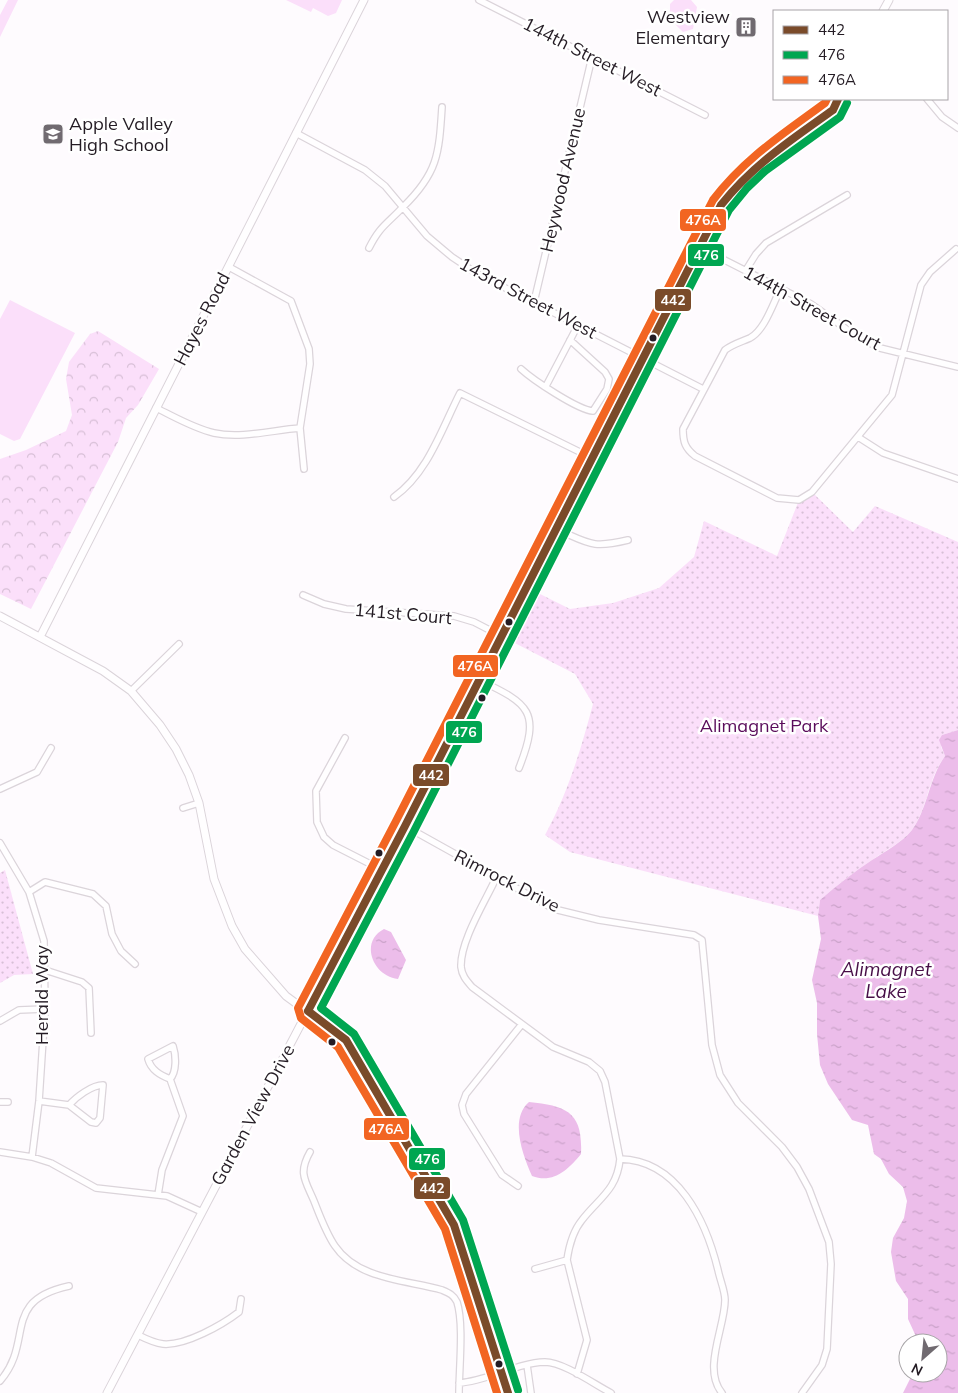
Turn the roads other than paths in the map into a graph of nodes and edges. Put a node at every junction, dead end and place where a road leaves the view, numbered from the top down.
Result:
1 (364, 0) edge
2 (479, 0) edge
3 (592, 57) junction
4 (838, 100) edge
5 (927, 100) edge
6 (442, 107) dead end
7 (705, 115) dead end
8 (958, 128) edge
9 (296, 133) junction
10 (848, 195) dead end
11 (403, 207) junction
12 (699, 247) junction
13 (369, 248) dead end
14 (956, 249) dead end
15 (229, 267) junction
16 (746, 270) junction
17 (781, 288) junction
18 (534, 302) junction
19 (578, 325) junction
20 (570, 340) junction
21 (904, 354) junction
22 (643, 358) junction
23 (958, 367) edge
24 (521, 369) dead end
25 (546, 386) junction
26 (703, 389) junction
27 (156, 408) junction
28 (300, 428) junction
29 (858, 437) junction
30 (592, 458) junction
31 (304, 469) dead end
32 (958, 479) edge
33 (394, 497) dead end
34 (556, 529) junction
35 (628, 540) dead end
36 (303, 595) dead end
37 (0, 616) edge
38 (501, 636) junction
39 (40, 637) junction
40 (179, 644) dead end
41 (479, 680) junction
42 (131, 690) junction
43 (345, 738) dead end
44 (51, 748) dead end
45 (519, 768) dead end
46 (0, 789) edge
47 (199, 803) junction
48 (183, 808) dead end
49 (405, 826) junction
50 (0, 843) edge
51 (382, 870) junction
52 (496, 878) junction
53 (29, 892) junction
54 (135, 964) dead end
55 (45, 970) junction
56 (45, 1009) junction
57 (308, 1010) junction
58 (0, 1021) edge
59 (522, 1024) junction
60 (91, 1033) dead end
61 (170, 1079) junction
62 (39, 1101) junction
63 (0, 1102) edge
64 (8, 1102) dead end
65 (69, 1106) junction
66 (0, 1152) edge
67 (310, 1152) dead end
68 (32, 1157) junction
69 (620, 1159) junction
70 (518, 1186) dead end
71 (158, 1195) junction
72 (202, 1212) junction
73 (567, 1260) junction
74 (535, 1269) dead end
75 (69, 1286) dead end
76 (241, 1298) dead end
77 (138, 1335) junction
78 (527, 1366) junction
79 (502, 1374) junction
80 (577, 1374) junction
81 (0, 1381) edge
82 (459, 1383) junction
83 (107, 1393) edge
84 (459, 1393) edge
85 (508, 1393) edge
86 (531, 1393) edge
87 (611, 1393) edge
88 (722, 1393) edge
89 (802, 1393) edge

1 - 9 street, Hayes Road
2 - 3 street, 144th Street West
3 - 7 street, 144th Street West
3 - 18 street, Heywood Avenue
4 - 12 street, Garden View Drive
5 - 8 street
6 - 11 street
9 - 11 street, 143rd Street West
9 - 15 street, Hayes Road
10 - 16 street
11 - 13 street
11 - 18 street, 143rd Street West
12 - 16 street, 144th Street Court
12 - 22 street, Garden View Drive
14 - 21 street
15 - 27 street, Hayes Road
15 - 28 street
16 - 17 street, 144th Street Court
17 - 21 street, 144th Street Court
17 - 26 street
18 - 19 street, 143rd Street West
19 - 20 street
19 - 22 street, 143rd Street West
20 - 25 street
20 - 25 street
21 - 23 street, 144th Street Court
21 - 29 street
22 - 26 street, 143rd Street West
22 - 30 street, Garden View Drive
24 - 25 street
26 - 29 street
27 - 28 street
27 - 39 street, Hayes Road
28 - 31 street
29 - 32 street
30 - 33 street
30 - 34 street, Garden View Drive
34 - 35 street
34 - 38 street, Garden View Drive
36 - 38 street, 141st Court
37 - 39 street
38 - 41 street, Garden View Drive
39 - 42 street
40 - 42 street
41 - 45 street
41 - 49 street, Garden View Drive
42 - 47 street
43 - 51 street
44 - 46 street
47 - 48 street
47 - 57 street
49 - 51 street, Garden View Drive
49 - 52 street, Rimrock Drive
50 - 53 street, Herald Way
51 - 57 street, Garden View Drive
52 - 59 street
52 - 89 street, Rimrock Drive
53 - 54 street
53 - 55 street, Herald Way
55 - 56 street, Herald Way
55 - 60 street
56 - 58 street
56 - 62 street, Herald Way
57 - 72 street, Garden View Drive
57 - 79 street
59 - 69 street
59 - 70 street
61 - 61 street
61 - 71 street
62 - 65 street
62 - 68 street, Herald Way
63 - 64 street
65 - 65 street
66 - 68 street
67 - 82 street
68 - 71 street
69 - 73 street
69 - 88 street
71 - 72 street
72 - 77 street, Garden View Drive
73 - 74 street
73 - 80 street
75 - 81 street
76 - 77 street
77 - 83 street, Garden View Drive
78 - 79 street
78 - 80 street
78 - 86 street
79 - 82 street
79 - 85 street
80 - 87 street
82 - 84 street

